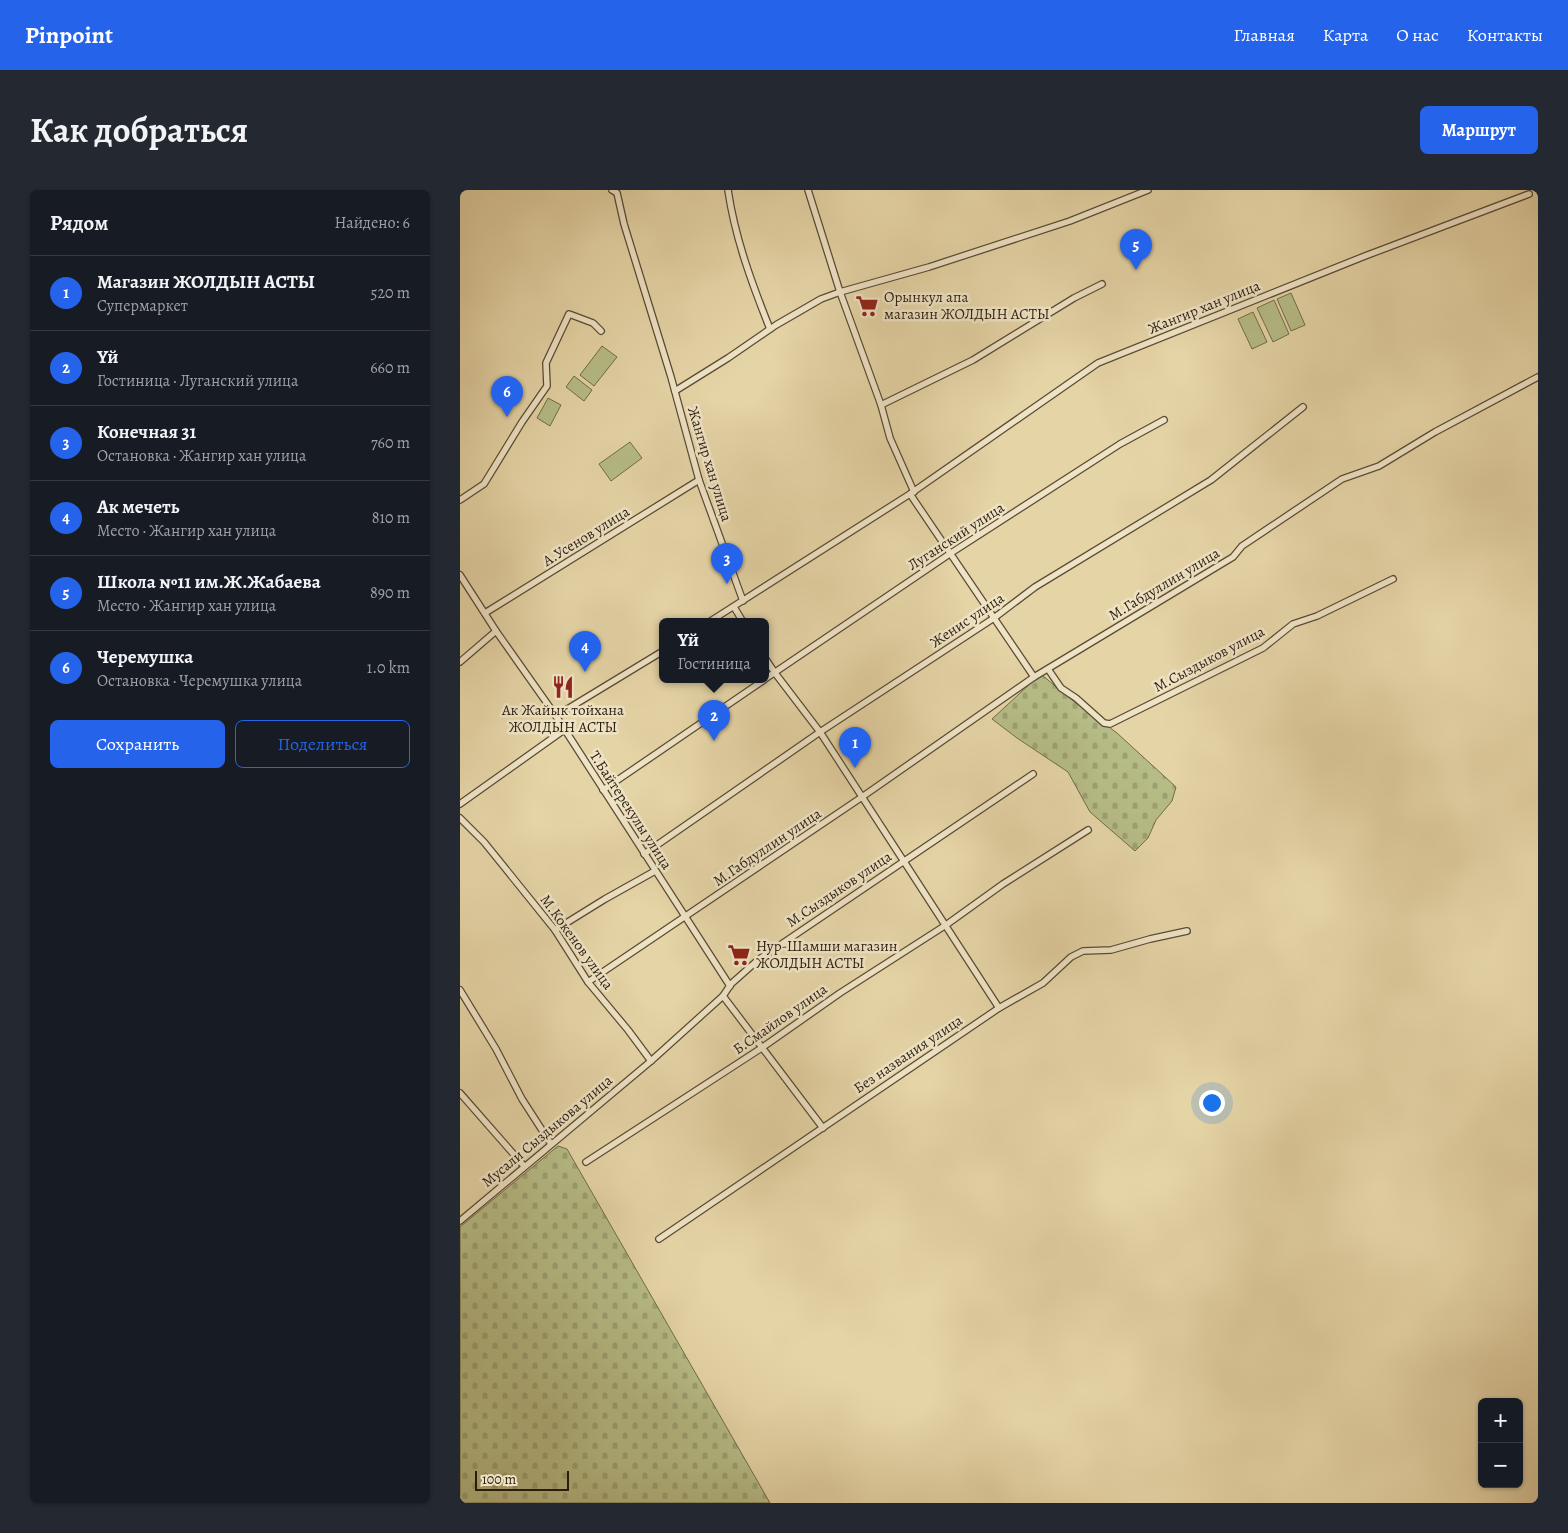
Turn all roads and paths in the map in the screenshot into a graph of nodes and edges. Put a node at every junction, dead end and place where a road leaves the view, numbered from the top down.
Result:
1 (623, 190) edge
2 (728, 190) edge
3 (808, 190) edge
4 (1148, 190) edge
5 (614, 192) edge
6 (1529, 194) dead end
7 (1102, 284) dead end
8 (840, 292) junction
9 (770, 329) junction
10 (601, 331) dead end
11 (1538, 377) edge
12 (675, 391) junction
13 (881, 405) junction
14 (1303, 407) dead end
15 (1164, 420) dead end
16 (699, 480) junction
17 (912, 493) junction
18 (460, 500) edge
19 (951, 553) junction
20 (460, 575) edge
21 (1393, 579) dead end
22 (743, 601) junction
23 (734, 607) junction
24 (485, 613) junction
25 (716, 618) edge
26 (741, 618) edge
27 (994, 618) junction
28 (496, 631) junction
29 (659, 653) edge
30 (460, 662) edge
31 (769, 665) edge
32 (1048, 669) junction
33 (774, 673) junction
34 (769, 676) edge
35 (1034, 677) junction
36 (759, 683) edge
37 (556, 716) junction
38 (564, 730) junction
39 (820, 732) junction
40 (1033, 774) dead end
41 (603, 790) junction
42 (862, 797) junction
43 (460, 804) edge
44 (460, 818) edge
45 (1088, 830) dead end
46 (644, 854) junction
47 (902, 861) junction
48 (655, 871) junction
49 (685, 917) junction
50 (946, 925) junction
51 (555, 930) junction
52 (1187, 931) dead end
53 (588, 982) junction
54 (730, 986) junction
55 (460, 990) edge
56 (723, 996) junction
57 (999, 1008) junction
58 (762, 1047) junction
59 (650, 1061) junction
60 (460, 1093) edge
61 (823, 1128) junction
62 (551, 1144) junction
63 (586, 1162) dead end
64 (524, 1166) junction
65 (460, 1221) edge
66 (660, 1239) dead end

1 - 5 street, Жангир хан улица
2 - 9 street
3 - 8 street
4 - 8 street, Жангир хан улица
5 - 12 street, Жангир хан улица
6 - 17 street, Жангир хан улица
7 - 13 street
8 - 9 street, Жангир хан улица
8 - 13 street
9 - 12 street, Жангир хан улица
10 - 18 street
11 - 32 street, М.Габдуллин улица
12 - 16 street, Жангир хан улица
13 - 17 street
14 - 27 street, Женис улица
15 - 19 street, Луганский улица
16 - 22 street, Жангир хан улица
16 - 24 street, А.Усенов улица
17 - 19 street
17 - 22 street, Жангир хан улица
19 - 27 street
19 - 33 street, Луганский улица
20 - 24 street, Т.Байтерекулы улица
21 - 32 street, М.Сыздыков улица
22 - 23 street, Жангир хан улица
23 - 25 street, Жангир хан улица
23 - 26 street
24 - 28 street, Т.Байтерекулы улица
27 - 35 street
27 - 39 street, Женис улица
28 - 30 street
28 - 37 street, Т.Байтерекулы улица
29 - 37 street
31 - 33 street
32 - 35 street, М.Габдуллин улица
33 - 34 street, Луганский улица
33 - 39 street
35 - 42 street, М.Габдуллин улица
36 - 41 street, Луганский улица
37 - 38 street, Т.Байтерекулы улица
38 - 41 street, Т.Байтерекулы улица
38 - 43 street
39 - 42 street
39 - 46 street, Женис улица
40 - 47 street, М.Сыздыков улица
41 - 46 street, Т.Байтерекулы улица
42 - 47 street
42 - 49 street, М.Габдуллин улица
44 - 51 street, М.Кокенов улица
45 - 50 street, Б.Смайлов улица
46 - 48 street, Т.Байтерекулы улица
47 - 50 street
47 - 54 street, М.Сыздыков улица
48 - 49 street, Т.Байтерекулы улица
48 - 51 street
49 - 53 street, М.Габдуллин улица
49 - 54 street, Т.Байтерекулы улица
50 - 57 street
50 - 58 street, Б.Смайлов улица
51 - 53 street, М.Кокенов улица
52 - 57 street, Без названия улица
53 - 59 street, М.Кокенов улица
54 - 56 street, М.Сыздыков улица
55 - 62 street
56 - 58 street
56 - 59 street, М.Сыздыков улица
57 - 61 street, Без названия улица
58 - 61 street
58 - 63 street, Б.Смайлов улица
59 - 62 street, Мусали Сыздыкова улица
60 - 64 street
61 - 66 street, Без названия улица
62 - 64 street, Мусали Сыздыкова улица
64 - 65 street, Мусали Сыздыкова улица

